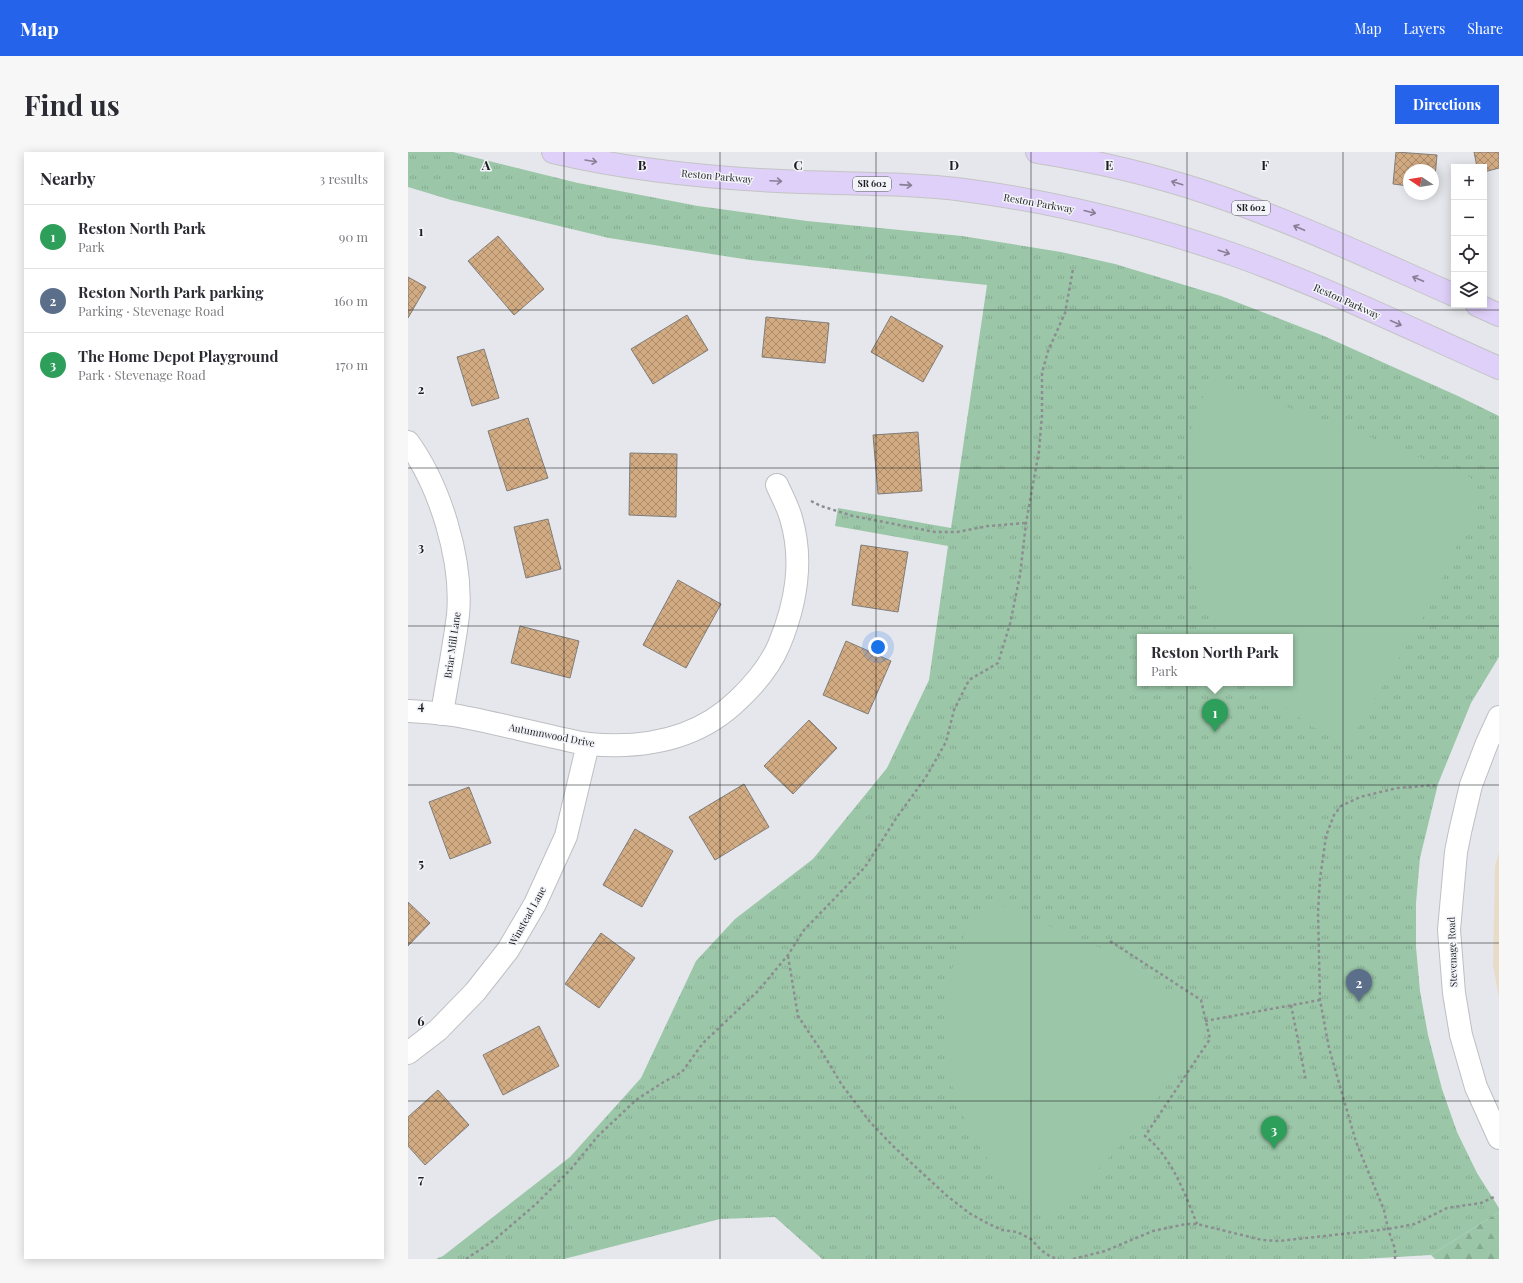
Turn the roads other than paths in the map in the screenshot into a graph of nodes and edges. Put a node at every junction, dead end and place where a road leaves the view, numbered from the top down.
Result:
1 (553, 152) edge
2 (1037, 152) edge
3 (1451, 294) edge
4 (1484, 308) edge
5 (1499, 315) edge
6 (1499, 368) edge
7 (408, 442) edge
8 (778, 484) road end
9 (408, 711) edge
10 (442, 714) junction
11 (1499, 717) edge
12 (588, 744) junction
13 (408, 1053) edge
14 (1499, 1138) edge

1 -> 6 main road, Reston Parkway / SR 602
3 -> 2 main road, SR 602
4 - 5 main road
7 - 10 street, Briar Mill Lane
8 - 12 street, Autumnwood Drive
9 - 10 street, Autumnwood Drive
10 - 12 street, Autumnwood Drive
11 - 14 street, Stevenage Road
12 - 13 street, Winstead Lane

